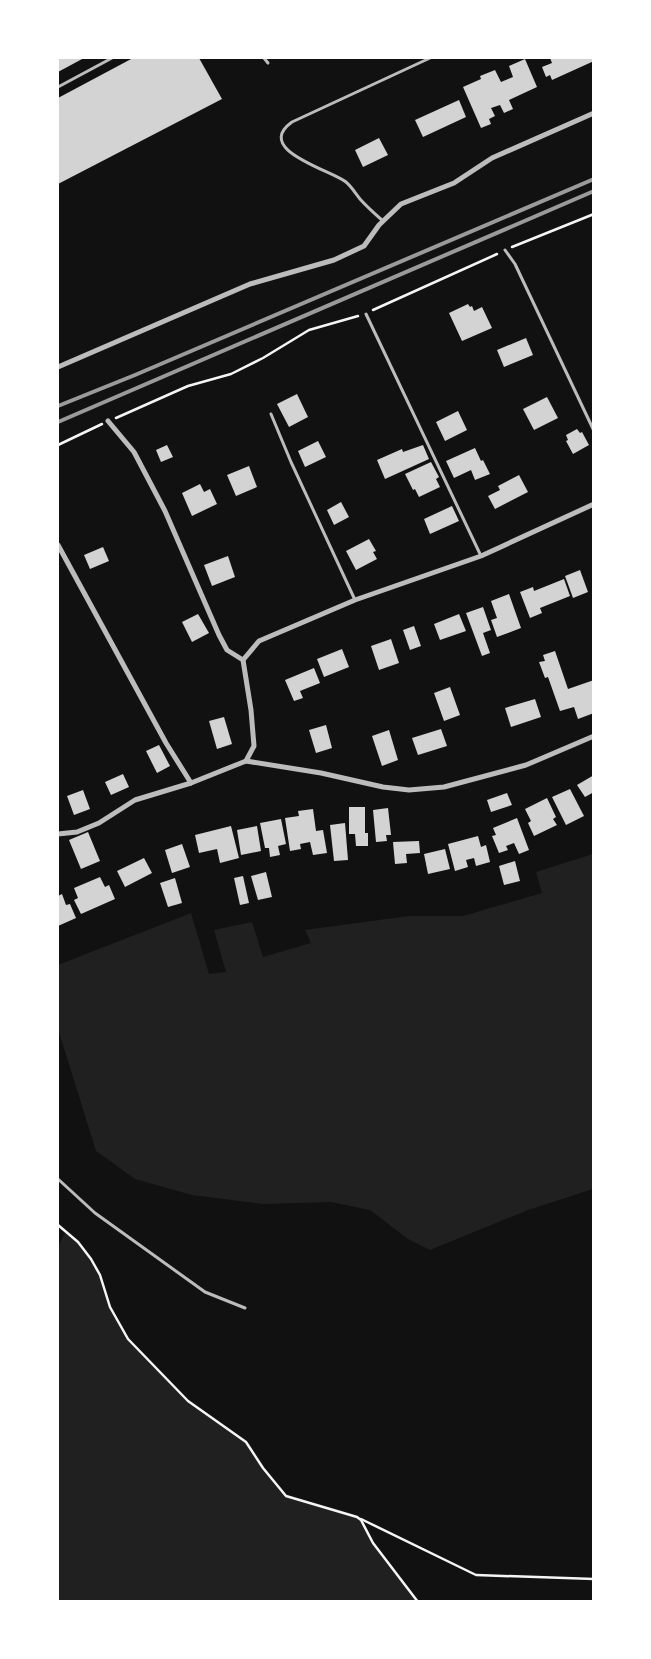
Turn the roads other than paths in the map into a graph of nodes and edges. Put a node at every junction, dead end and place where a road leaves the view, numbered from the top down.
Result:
1 (112, 58) edge
2 (264, 58) edge
3 (430, 58) edge
4 (268, 63) dead end
5 (58, 87) edge
6 (594, 113) edge
7 (383, 221) junction
8 (505, 250) road end
9 (366, 314) road end
10 (58, 367) edge
11 (271, 414) dead end
12 (108, 421) road end
13 (594, 431) edge
14 (594, 504) edge
15 (58, 545) edge
16 (481, 556) junction
17 (355, 600) junction
18 (243, 660) junction
19 (594, 736) edge
20 (246, 761) junction
21 (191, 783) junction
22 (58, 834) edge
23 (58, 1179) edge
24 (245, 1308) dead end

1 - 5 lane
2 - 4 lane
3 - 7 lane
6 - 7 street
7 - 10 street
8 - 13 lane
9 - 16 lane
11 - 17 lane
12 - 18 street
14 - 16 street
15 - 21 street
16 - 17 street
17 - 18 street
18 - 20 street
19 - 20 street
20 - 21 street
21 - 22 street
23 - 24 lane

